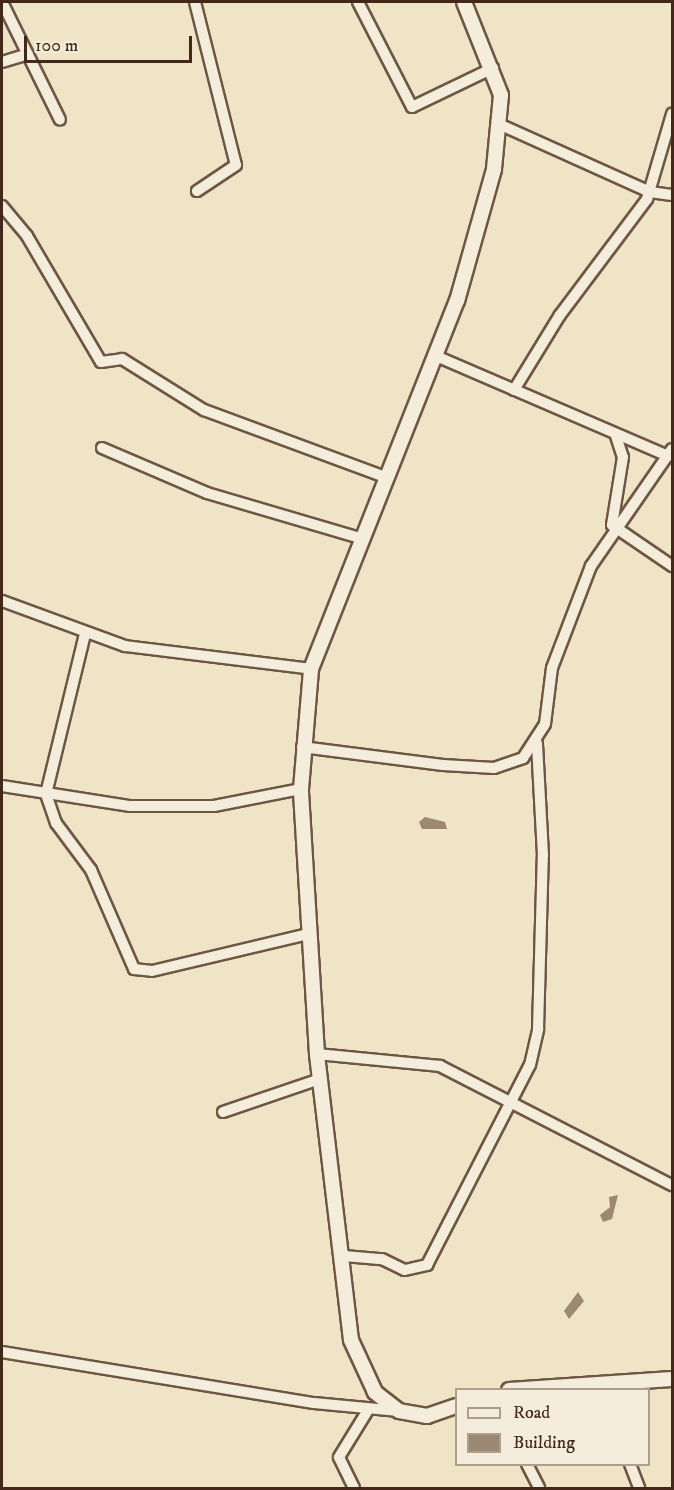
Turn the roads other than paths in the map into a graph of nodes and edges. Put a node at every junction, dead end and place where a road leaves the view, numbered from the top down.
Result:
1 (3, 2) edge
2 (195, 2) edge
3 (358, 2) edge
4 (464, 2) edge
5 (28, 54) junction
6 (2, 62) edge
7 (493, 68) junction
8 (672, 114) edge
9 (60, 120) dead end
10 (501, 125) junction
11 (197, 191) dead end
12 (650, 192) junction
13 (672, 195) edge
14 (2, 207) edge
15 (436, 356) junction
16 (514, 390) junction
17 (616, 436) junction
18 (102, 448) dead end
19 (670, 452) edge
20 (388, 478) junction
21 (618, 532) junction
22 (363, 539) junction
23 (672, 566) edge
24 (2, 601) edge
25 (85, 634) junction
26 (311, 669) junction
27 (537, 743) junction
28 (302, 747) junction
29 (2, 786) edge
30 (301, 789) junction
31 (46, 794) junction
32 (308, 934) junction
33 (317, 1054) junction
34 (320, 1079) junction
35 (508, 1100) junction
36 (223, 1112) dead end
37 (672, 1185) edge
38 (344, 1256) junction
39 (2, 1352) edge
40 (672, 1379) edge
41 (605, 1386) edge
42 (541, 1388) edge
43 (455, 1406) edge
44 (368, 1410) junction
45 (399, 1411) junction
46 (528, 1466) edge
47 (631, 1466) edge
48 (354, 1488) edge
49 (539, 1488) edge
50 (639, 1488) edge

1 - 5 street
2 - 11 street
3 - 7 street
4 - 7 street
5 - 6 street
5 - 9 street
7 - 10 street
8 - 12 street
10 - 12 street
10 - 15 street
12 - 13 street
12 - 16 street
14 - 20 street
15 - 16 street
15 - 20 street
16 - 17 street
17 - 19 street
17 - 21 street
18 - 22 street
19 - 21 street
20 - 22 street
21 - 23 street
21 - 27 street
22 - 26 street
24 - 25 street
25 - 26 street
25 - 31 street
26 - 28 street
27 - 28 street
27 - 35 street
28 - 30 street
29 - 31 street
30 - 31 street
30 - 32 street
31 - 32 street
32 - 33 street
33 - 34 street
33 - 35 street
34 - 36 street
34 - 38 street
35 - 37 street
35 - 38 street
38 - 45 street
39 - 44 street
40 - 41 street
41 - 42 street
43 - 45 street
44 - 45 street
44 - 48 street
46 - 49 street
47 - 50 street

